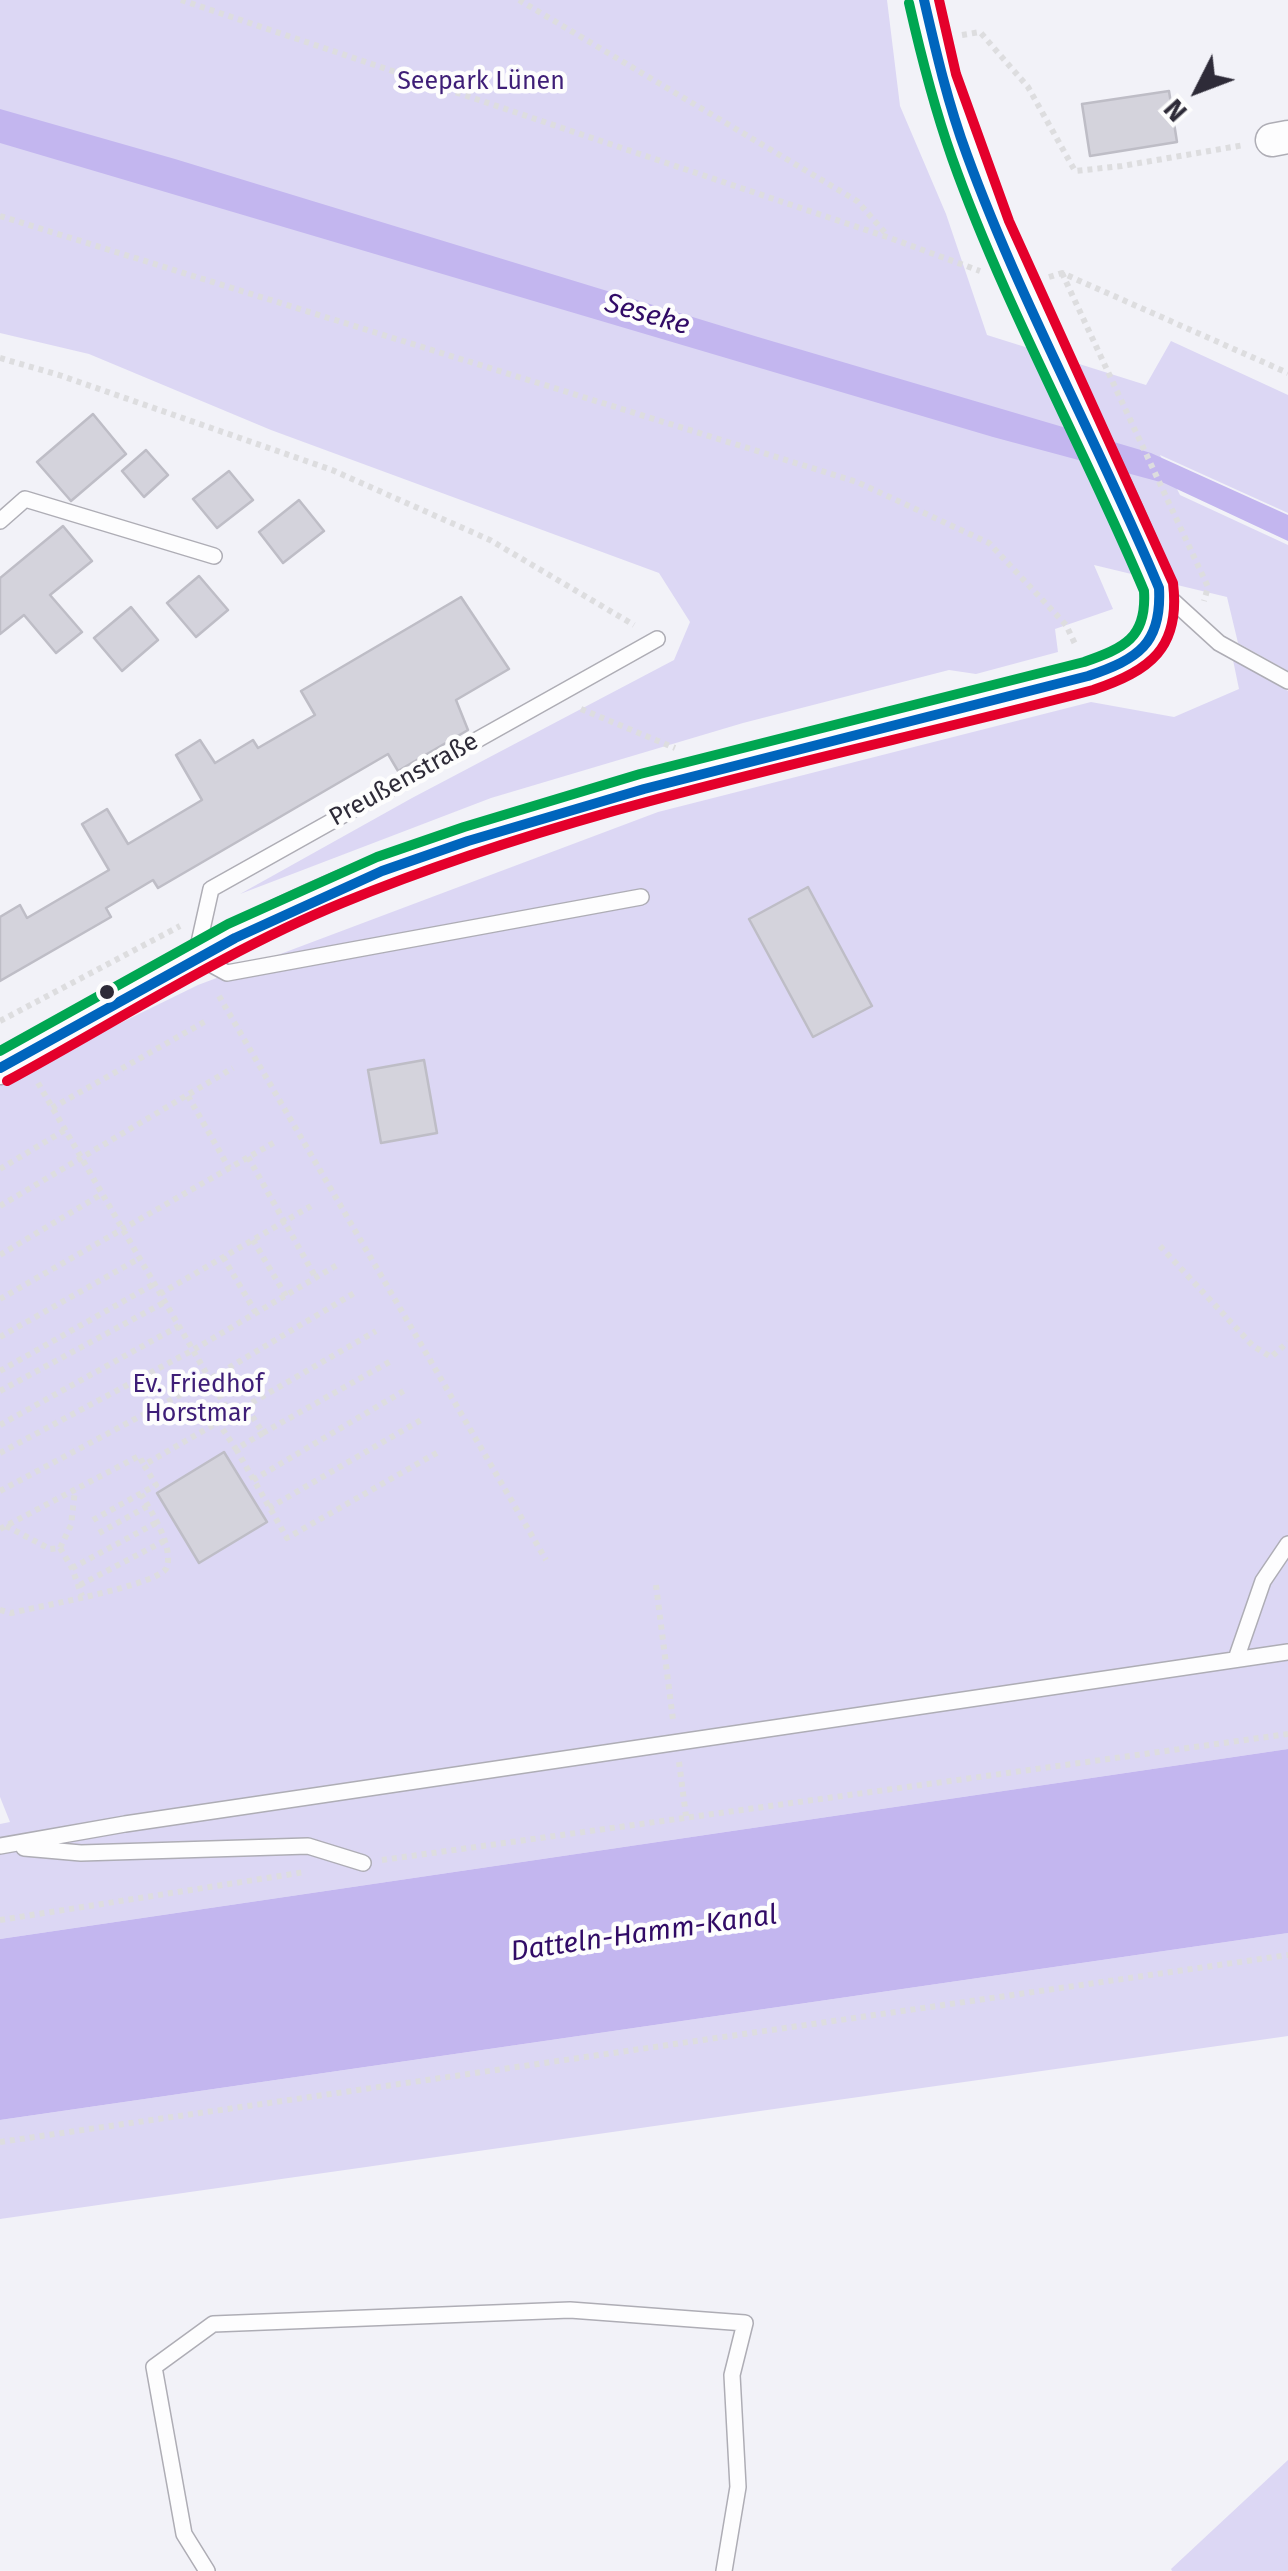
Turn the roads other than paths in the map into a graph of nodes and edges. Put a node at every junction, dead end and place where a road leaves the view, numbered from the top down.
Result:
1 (924, 0) edge
2 (0, 521) edge
3 (214, 556) dead end
4 (1160, 588) junction
5 (657, 638) road end
6 (1288, 681) edge
7 (641, 897) dead end
8 (196, 956) junction
9 (11, 1062) edge
10 (1288, 1544) edge
11 (1288, 1652) edge
12 (1236, 1659) junction
13 (0, 1846) edge
14 (363, 1863) dead end
15 (207, 2571) edge
16 (724, 2571) edge

1 - 4 street
2 - 3 lane
4 - 6 lane
4 - 8 street
5 - 8 lane, Preußenstraße
7 - 8 lane
8 - 9 street
10 - 12 lane
11 - 12 lane
12 - 13 lane
13 - 14 lane
15 - 16 lane

